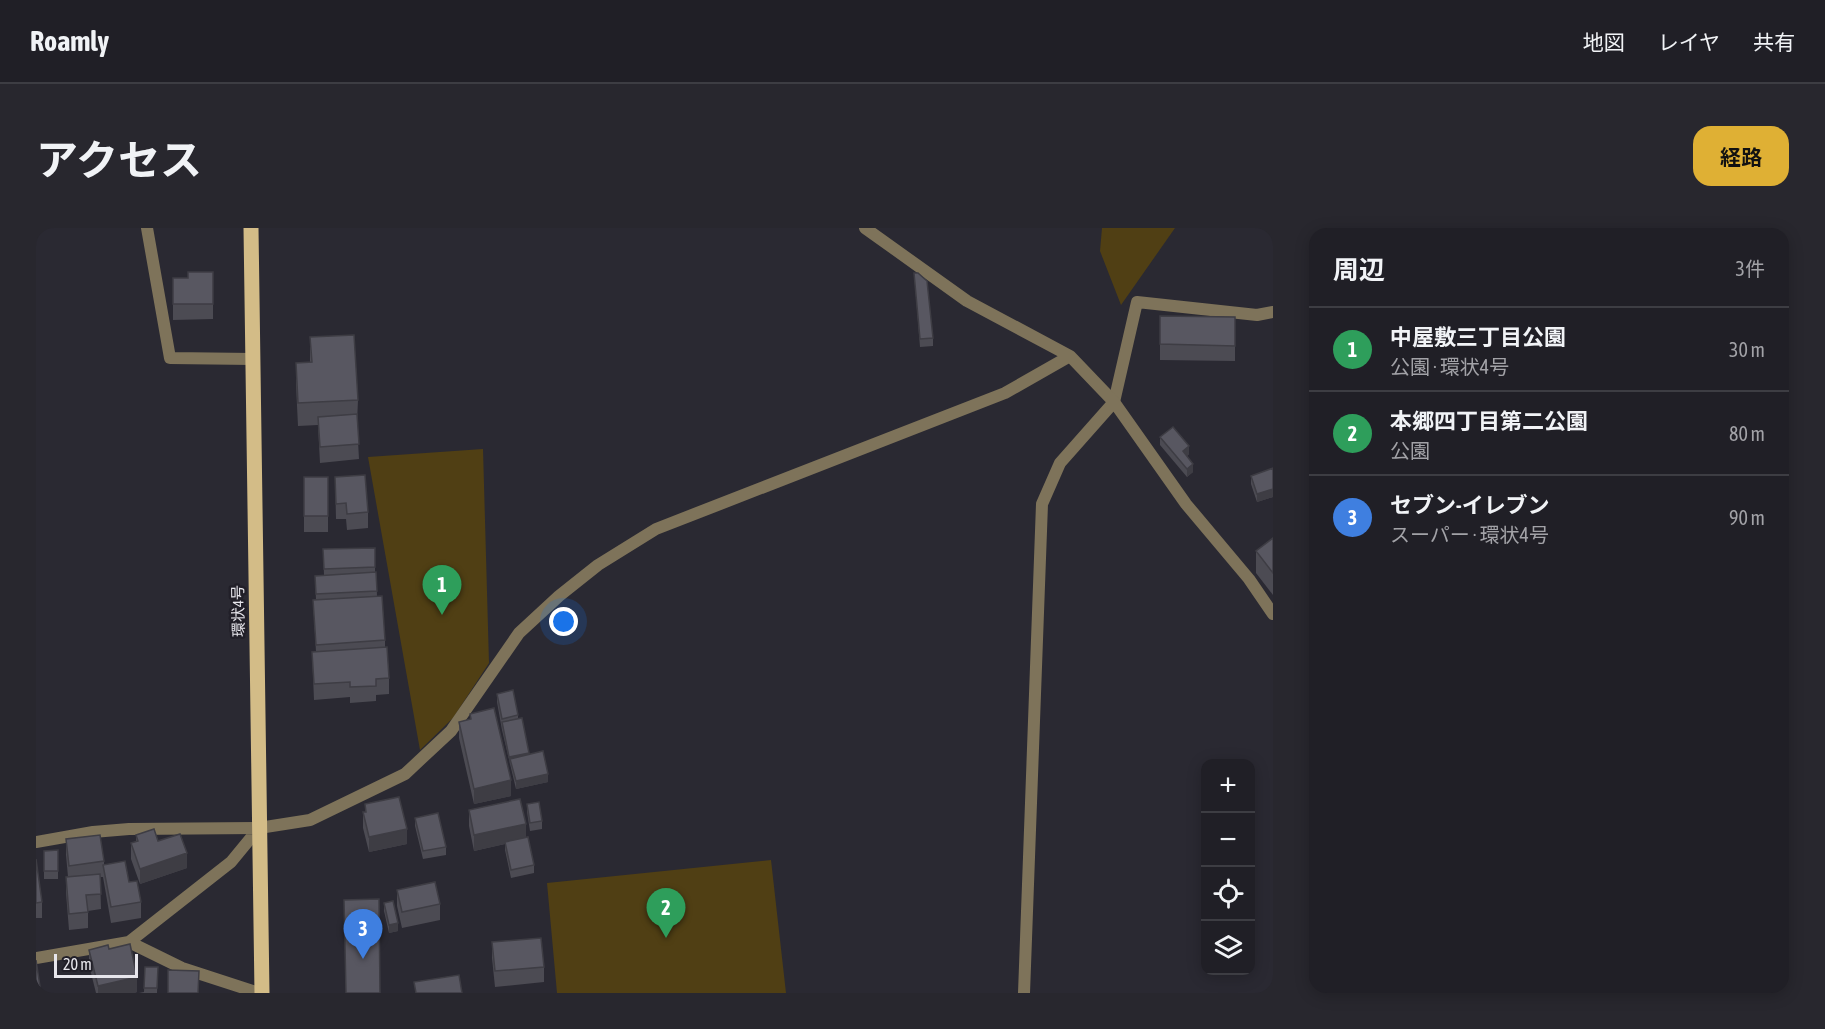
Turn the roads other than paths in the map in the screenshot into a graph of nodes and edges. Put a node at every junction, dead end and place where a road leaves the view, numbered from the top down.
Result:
1 (147, 228) edge
2 (251, 228) edge
3 (865, 228) edge
4 (1273, 312) edge
5 (1070, 356) junction
6 (253, 359) junction
7 (1114, 402) junction
8 (1273, 614) edge
9 (259, 828) junction
10 (36, 842) edge
11 (129, 942) junction
12 (36, 958) edge
13 (261, 993) edge
14 (1024, 993) edge

1 - 6 street
2 - 6 main road, 環状4号
3 - 5 street
4 - 7 street
5 - 7 street
5 - 9 street
6 - 9 main road, 環状4号
7 - 8 street
7 - 14 street
9 - 10 street
9 - 11 street
9 - 13 main road, 環状4号
11 - 12 street
11 - 13 street

